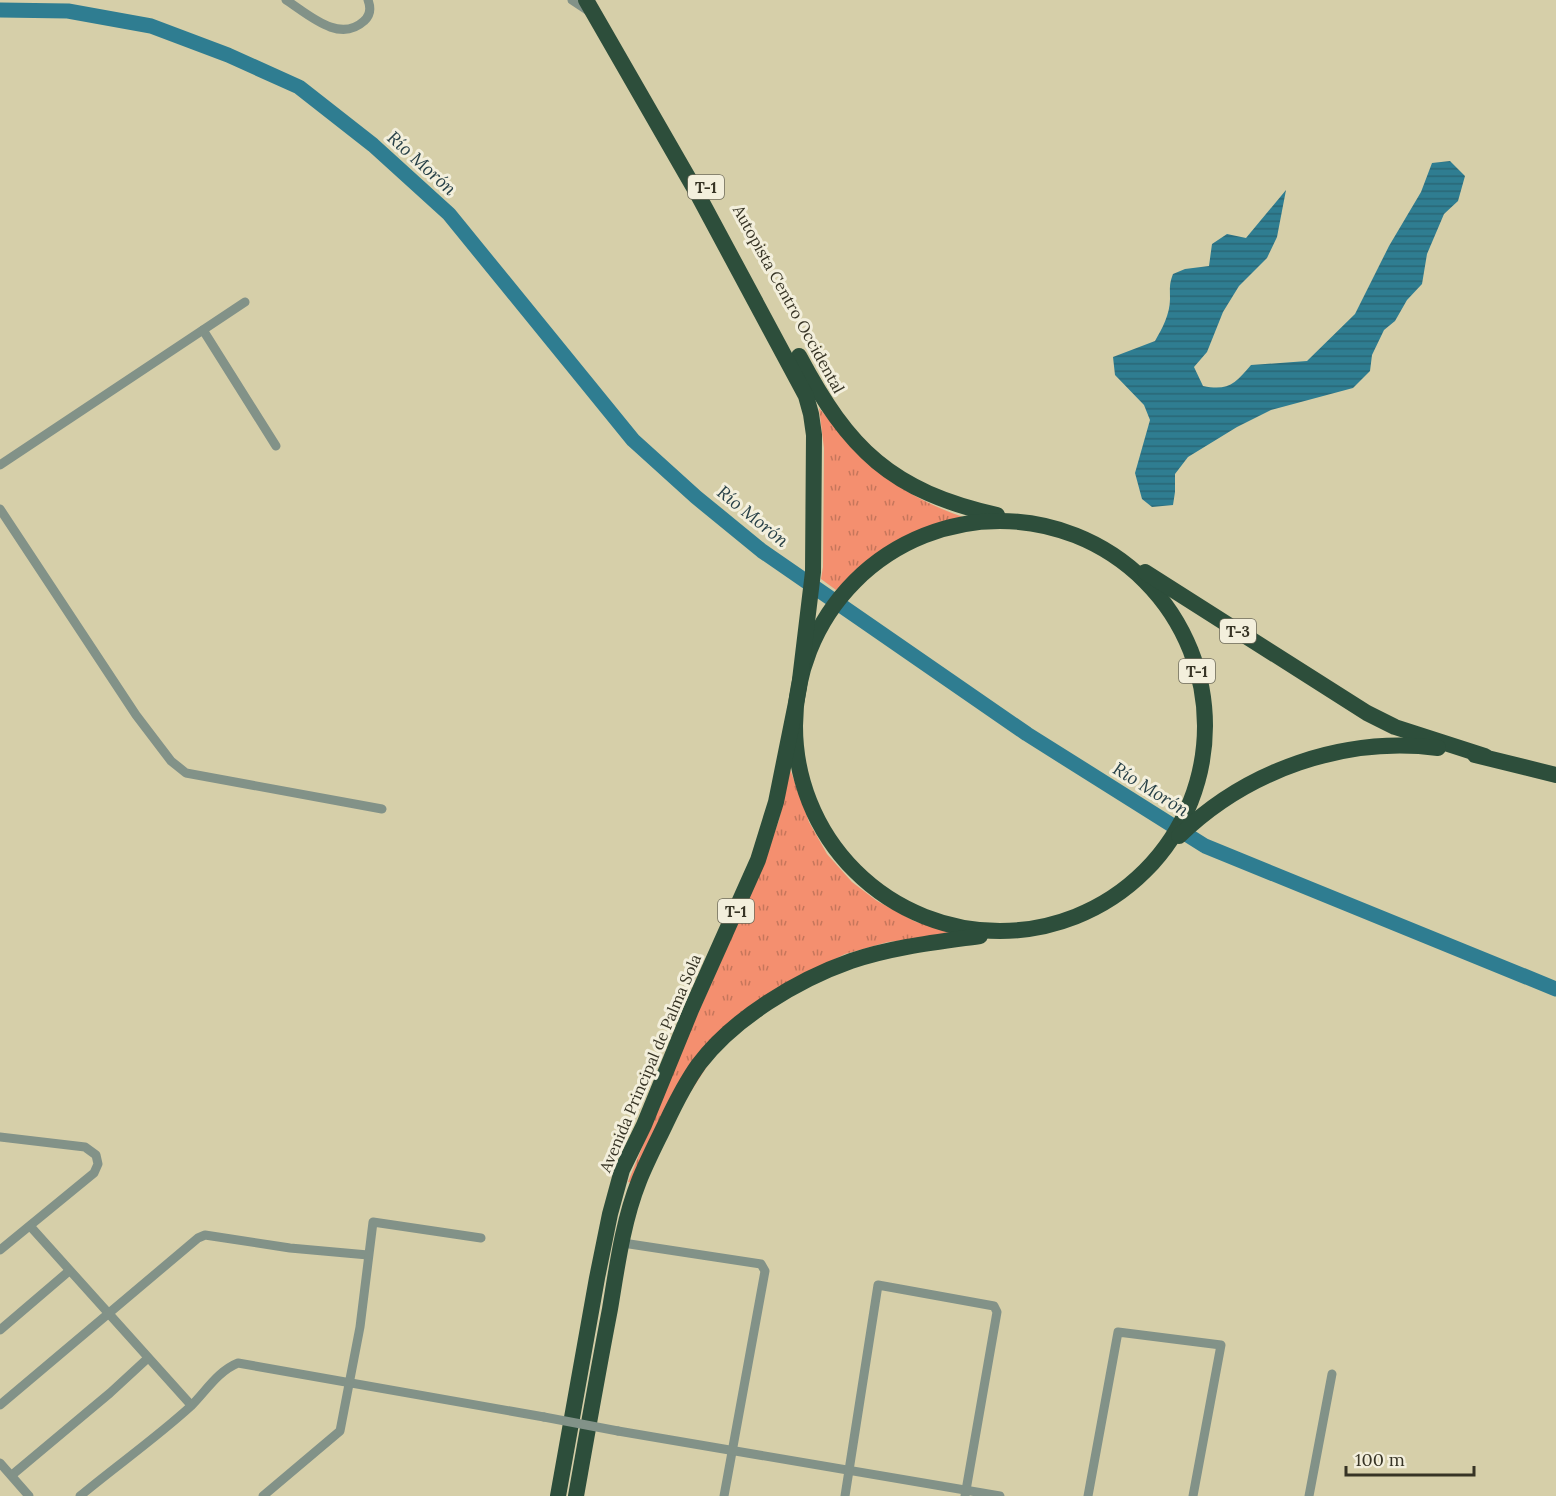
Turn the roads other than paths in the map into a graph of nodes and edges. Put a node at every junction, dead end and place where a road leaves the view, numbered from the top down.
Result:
1 (286, 0) edge
2 (368, 0) edge
3 (572, 0) edge
4 (586, 0) edge
5 (597, 8) edge
6 (245, 302) dead end
7 (203, 330) junction
8 (276, 446) dead end
9 (0, 465) edge
10 (0, 509) edge
11 (1030, 523) junction
12 (1107, 551) junction
13 (799, 688) junction
14 (1485, 756) junction
15 (1556, 775) edge
16 (381, 809) dead end
17 (1187, 822) junction
18 (1020, 931) junction
19 (0, 1137) edge
20 (30, 1226) junction
21 (481, 1239) dead end
22 (623, 1243) junction
23 (0, 1250) edge
24 (368, 1255) junction
25 (69, 1271) junction
26 (110, 1313) junction
27 (0, 1330) edge
28 (148, 1358) junction
29 (1332, 1374) dead end
30 (349, 1383) junction
31 (0, 1405) edge
32 (191, 1405) junction
33 (731, 1450) junction
34 (0, 1463) edge
35 (847, 1472) junction
36 (12, 1475) junction
37 (966, 1493) edge
38 (270, 1494) edge
39 (29, 1496) edge
40 (80, 1496) edge
41 (558, 1496) edge
42 (576, 1496) edge
43 (724, 1496) edge
44 (845, 1496) edge
45 (999, 1496) edge
46 (1088, 1496) edge
47 (1193, 1496) edge
48 (1309, 1496) edge

1 - 2 street
3 - 5 street
4 - 5 highway, Autopista Centro Occidental / T-1
5 - 11 highway, Autopista Centro Occidental / T-1
5 - 13 highway, Autopista Centro Occidental / T-1
6 - 7 street
7 - 8 street
7 - 9 street
10 - 16 street
11 - 12 highway, T-1
11 - 13 highway, T-1
12 - 14 highway, T-3
12 - 17 highway, T-1
13 - 18 highway, T-1
13 - 41 highway, Avenida Principal de Palma Sola / T-1
14 - 15 highway, T-3
14 - 17 highway, T-3
17 - 18 highway, T-1
18 - 22 highway, T-1
19 - 20 street
20 - 23 street
20 - 25 street
21 - 24 street
22 - 33 street
22 - 42 highway, T-1
24 - 26 street
24 - 30 street
25 - 26 street
25 - 27 street
26 - 28 street
26 - 31 street
28 - 32 street
28 - 36 street
29 - 48 street
30 - 32 street
30 - 33 street, bridge
30 - 38 street
32 - 40 street
33 - 35 street
33 - 43 street
34 - 36 street
35 - 37 street
35 - 37 street
35 - 44 street
36 - 39 street
37 - 45 street
46 - 47 street

